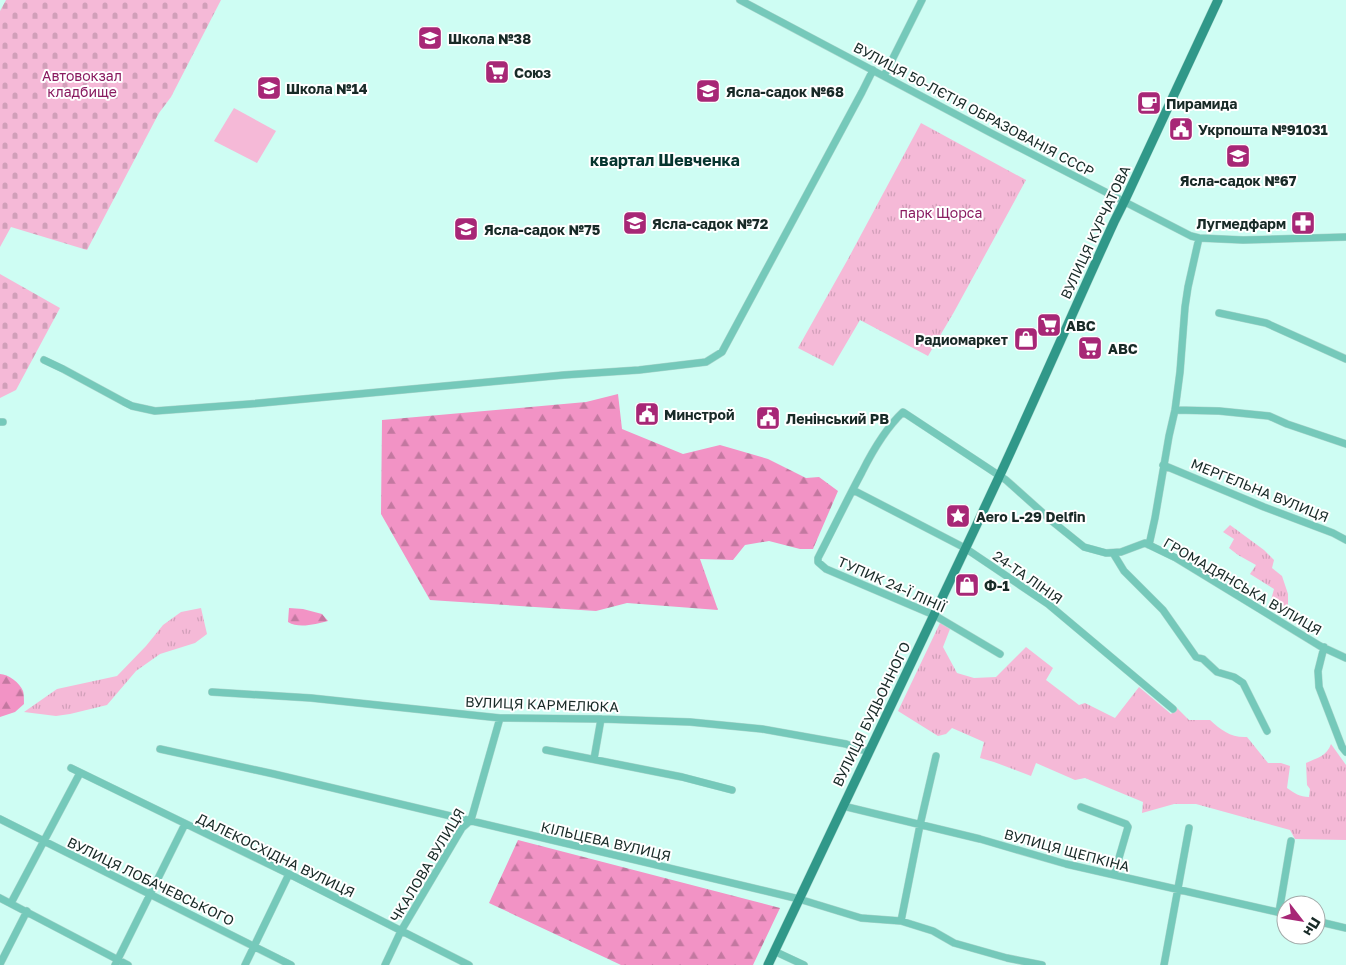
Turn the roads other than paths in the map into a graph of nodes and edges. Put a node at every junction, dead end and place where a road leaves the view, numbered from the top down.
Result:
1 (740, 0) edge
2 (922, 0) edge
3 (1218, 0) edge
4 (873, 70) junction
5 (884, 76) junction
6 (1124, 202) junction
7 (1346, 237) edge
8 (1199, 238) junction
9 (1220, 313) dead end
10 (1346, 359) edge
11 (44, 360) dead end
12 (1175, 410) junction
13 (1346, 444) edge
14 (1164, 465) junction
15 (999, 476) junction
16 (853, 490) junction
17 (1346, 540) edge
18 (1149, 545) junction
19 (965, 548) junction
20 (1113, 553) junction
21 (934, 615) junction
22 (1324, 647) junction
23 (1000, 654) dead end
24 (1346, 658) edge
25 (212, 692) dead end
26 (1173, 709) dead end
27 (500, 718) junction
28 (601, 719) junction
29 (1267, 731) dead end
30 (160, 749) dead end
31 (546, 750) dead end
32 (868, 751) junction
33 (1346, 752) edge
34 (936, 756) dead end
35 (594, 759) junction
36 (71, 768) dead end
37 (80, 773) junction
38 (732, 790) dead end
39 (843, 806) junction
40 (1081, 807) dead end
41 (0, 819) edge
42 (471, 820) junction
43 (185, 824) junction
44 (920, 825) junction
45 (1189, 828) dead end
46 (44, 841) junction
47 (1291, 841) dead end
48 (289, 874) junction
49 (1114, 875) junction
50 (1178, 890) junction
51 (151, 894) junction
52 (1284, 895) edge
53 (0, 898) edge
54 (799, 899) junction
55 (11, 903) junction
56 (27, 912) junction
57 (1276, 912) edge
58 (901, 921) junction
59 (1326, 923) edge
60 (1346, 928) edge
61 (401, 932) junction
62 (254, 946) junction
63 (774, 951) junction
64 (116, 962) edge
65 (0, 964) edge
66 (128, 965) edge
67 (245, 965) edge
68 (291, 965) edge
69 (385, 965) edge
70 (469, 965) edge
71 (768, 965) edge
72 (804, 965) edge
73 (1042, 965) edge
74 (1164, 965) edge

1 - 4 street, ВУЛИЦЯ 50-ЛЄТІЯ ОБРАЗОВАНІЯ СССР
2 - 5 street
3 - 6 main road, ВУЛИЦЯ КУРЧАТОВА
4 - 5 street, ВУЛИЦЯ 50-ЛЄТІЯ ОБРАЗОВАНІЯ СССР
4 - 11 street
5 - 6 street, ВУЛИЦЯ 50-ЛЄТІЯ ОБРАЗОВАНІЯ СССР
6 - 8 street, ВУЛИЦЯ 50-ЛЄТІЯ ОБРАЗОВАНІЯ СССР
6 - 15 main road, ВУЛИЦЯ КУРЧАТОВА
7 - 8 street, ВУЛИЦЯ 50-ЛЄТІЯ ОБРАЗОВАНІЯ СССР
8 - 12 street
9 - 10 street
12 - 13 street
12 - 14 street
14 - 17 street, МЕРГЕЛЬНА ВУЛИЦЯ
14 - 18 street
15 - 16 street, ГРОМАДЯНСЬКА ВУЛИЦЯ
15 - 19 main road, ВУЛИЦЯ БУДЬОННОГО
15 - 20 street, ГРОМАДЯНСЬКА ВУЛИЦЯ
16 - 19 street, 24-ТА ЛІНІЯ
16 - 21 street, ТУПИК 24-Ї ЛІНІЇ
18 - 20 street, ГРОМАДЯНСЬКА ВУЛИЦЯ
18 - 22 street, ГРОМАДЯНСЬКА ВУЛИЦЯ
19 - 21 main road, ВУЛИЦЯ БУДЬОННОГО
19 - 26 street, 24-ТА ЛІНІЯ
20 - 29 street
21 - 23 street, ТУПИК 24-Ї ЛІНІЇ
21 - 32 main road, ВУЛИЦЯ БУДЬОННОГО
22 - 24 street, ГРОМАДЯНСЬКА ВУЛИЦЯ
22 - 33 street
25 - 27 street, ВУЛИЦЯ КАРМЕЛЮКА
27 - 28 street, ВУЛИЦЯ КАРМЕЛЮКА
27 - 42 street, ЧКАЛОВА ВУЛИЦЯ
28 - 32 street, ВУЛИЦЯ КАРМЕЛЮКА
28 - 35 street
30 - 42 street, КІЛЬЦЕВА ВУЛИЦЯ
31 - 35 street
32 - 39 main road, ВУЛИЦЯ БУДЬОННОГО
34 - 44 street
35 - 38 street
36 - 37 street, ДАЛЕКОСХІДНА ВУЛИЦЯ
37 - 43 street, ДАЛЕКОСХІДНА ВУЛИЦЯ
37 - 46 street
39 - 44 street, ВУЛИЦЯ ЩЕПКІНА
39 - 54 main road, ВУЛИЦЯ БУДЬОННОГО
40 - 49 street
41 - 46 street, ВУЛИЦЯ ЛОБАЧЕВСЬКОГО
42 - 54 street, КІЛЬЦЕВА ВУЛИЦЯ
42 - 61 street, ЧКАЛОВА ВУЛИЦЯ
43 - 48 street, ДАЛЕКОСХІДНА ВУЛИЦЯ
43 - 51 street
44 - 49 street, ВУЛИЦЯ ЩЕПКІНА
44 - 58 street
45 - 50 street
46 - 51 street, ВУЛИЦЯ ЛОБАЧЕВСЬКОГО
46 - 55 street
47 - 52 street
48 - 61 street, ДАЛЕКОСХІДНА ВУЛИЦЯ
48 - 62 street
49 - 50 street, ВУЛИЦЯ ЩЕПКІНА
50 - 57 street, ВУЛИЦЯ ЩЕПКІНА
50 - 74 street
51 - 62 street, ВУЛИЦЯ ЛОБАЧЕВСЬКОГО
51 - 64 street
53 - 55 street
54 - 58 street, КІЛЬЦЕВА ВУЛИЦЯ
54 - 63 main road, ВУЛИЦЯ БУДЬОННОГО
55 - 56 street
56 - 64 street
56 - 65 street
58 - 73 street, КІЛЬЦЕВА ВУЛИЦЯ
59 - 60 street
61 - 69 street, ЧКАЛОВА ВУЛИЦЯ
61 - 70 street, ДАЛЕКОСХІДНА ВУЛИЦЯ
62 - 67 street
62 - 68 street, ВУЛИЦЯ ЛОБАЧЕВСЬКОГО
63 - 71 main road, ВУЛИЦЯ БУДЬОННОГО
63 - 72 street
64 - 66 street

